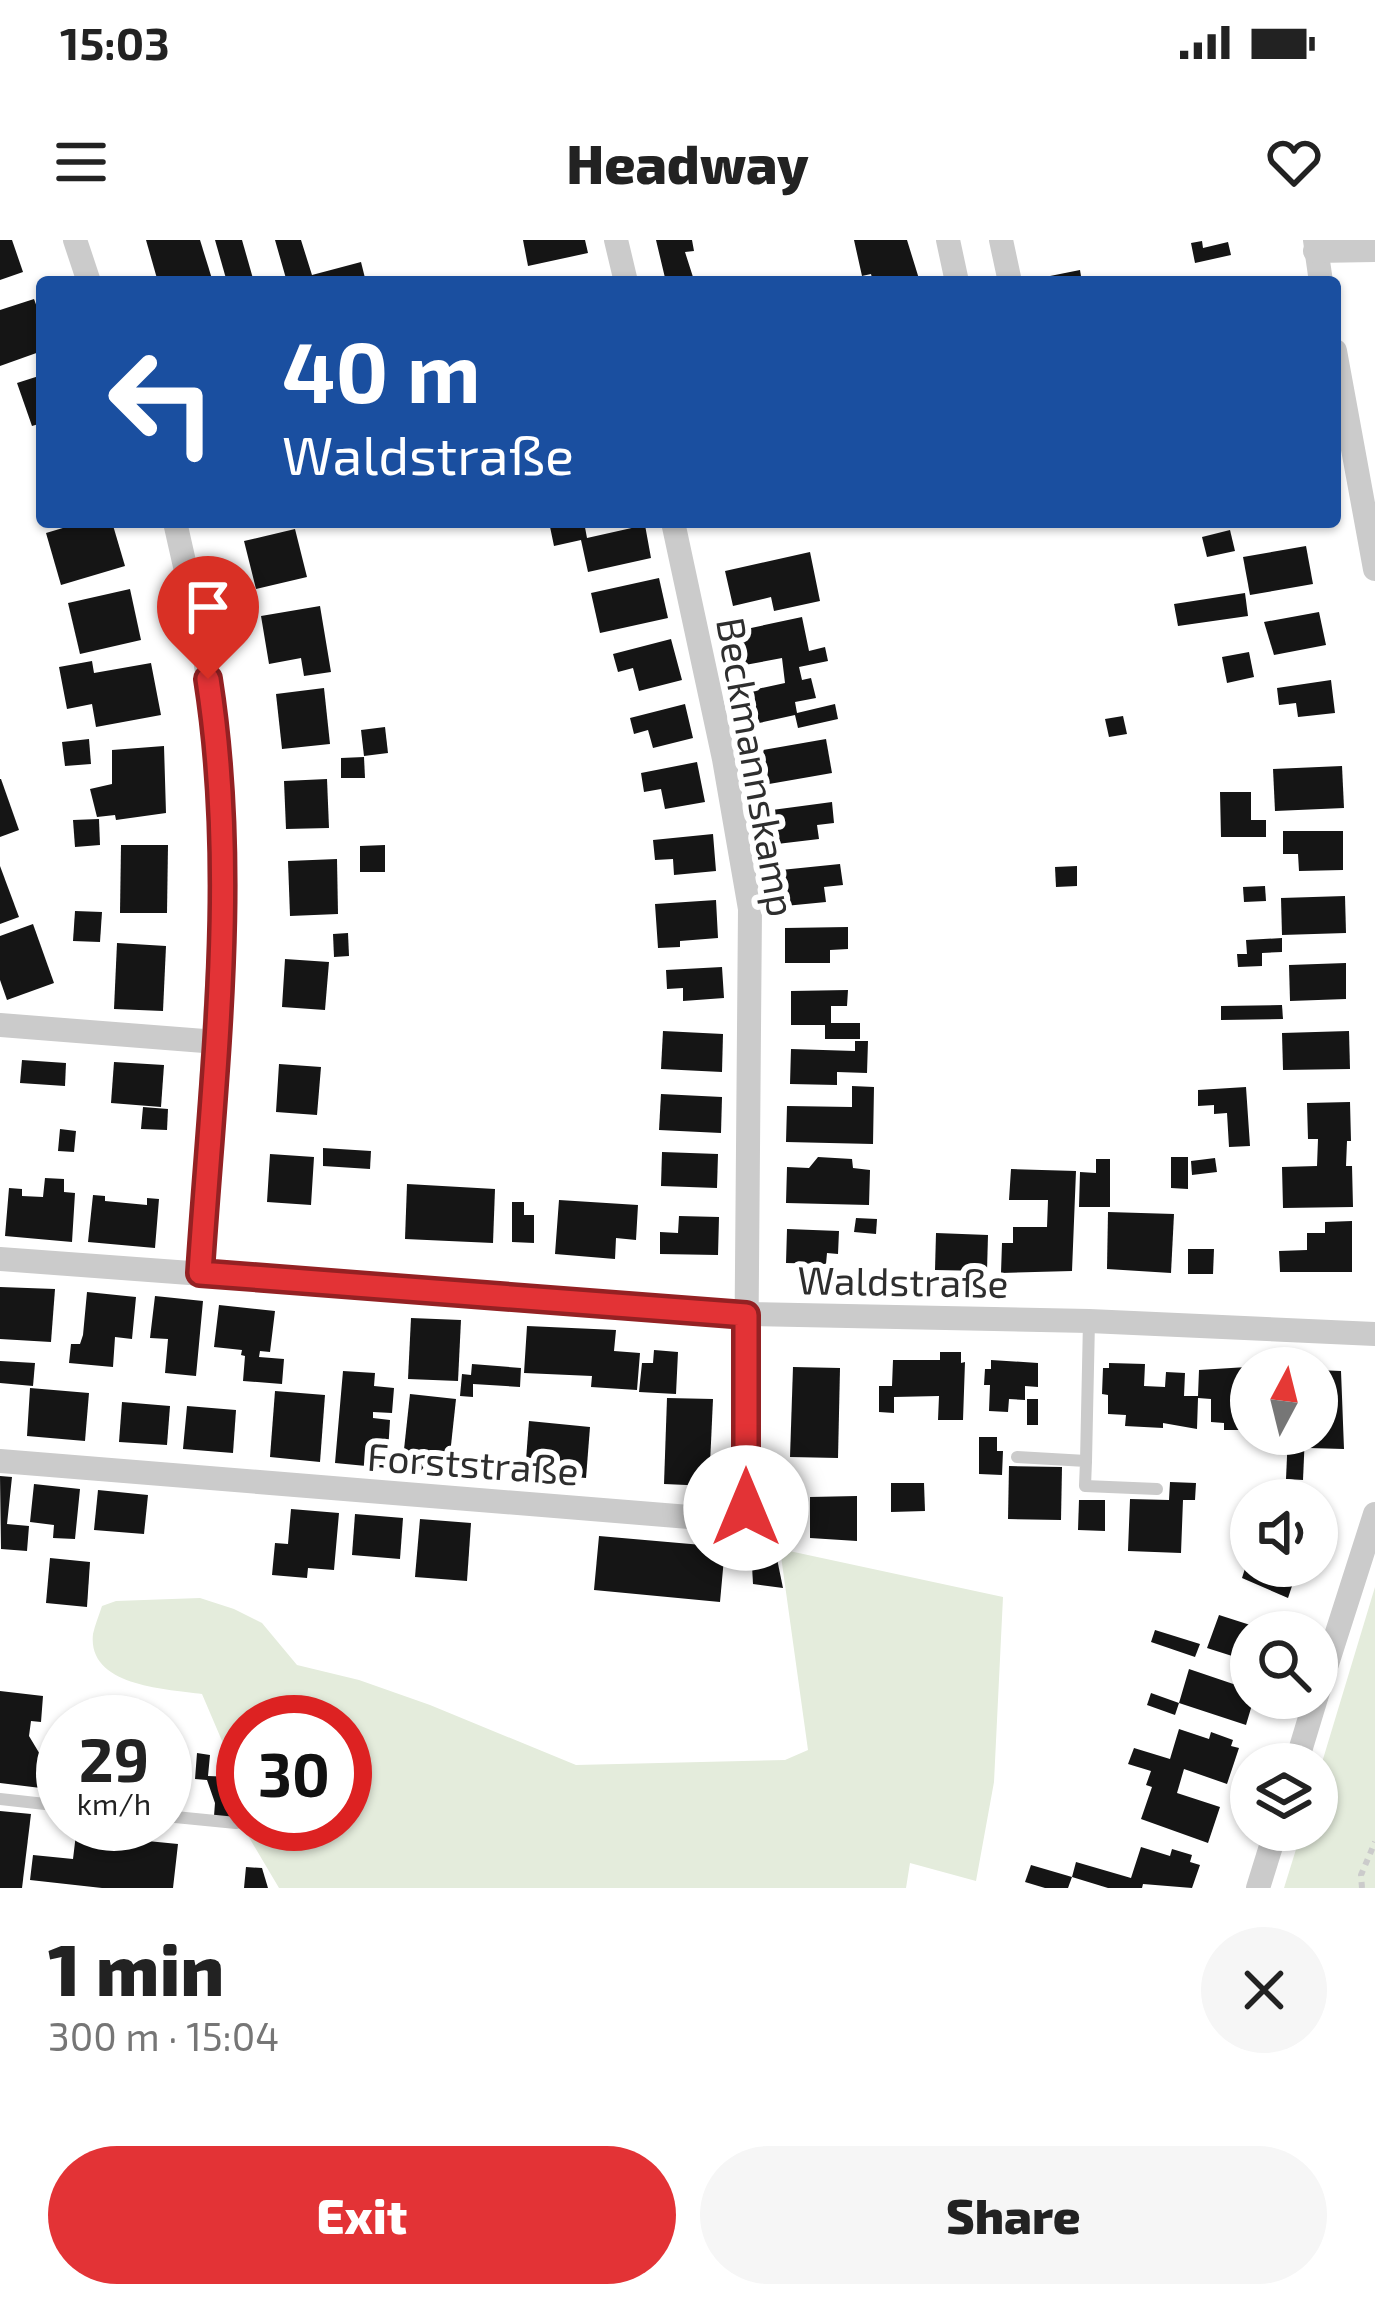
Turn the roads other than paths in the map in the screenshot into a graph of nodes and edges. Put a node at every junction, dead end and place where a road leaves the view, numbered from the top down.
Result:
1 (74, 240) edge
2 (616, 240) edge
3 (948, 240) edge
4 (1001, 240) edge
5 (1315, 245) edge
6 (1375, 250) edge
7 (87, 276) edge
8 (625, 276) edge
9 (956, 276) edge
10 (1009, 276) edge
11 (1320, 276) edge
12 (1341, 384) edge
13 (176, 528) edge
14 (674, 528) edge
15 (1375, 569) edge
16 (0, 1025) edge
17 (217, 1042) junction
18 (0, 1259) edge
19 (200, 1273) junction
20 (746, 1315) junction
21 (1089, 1321) junction
22 (1375, 1334) edge
23 (1017, 1457) dead end
24 (0, 1460) edge
25 (1086, 1461) junction
26 (1157, 1489) dead end
27 (1375, 1514) edge
28 (1338, 1631) edge
29 (0, 1799) edge
30 (36, 1803) edge
31 (1269, 1851) edge
32 (1258, 1888) edge

1 - 7 street
2 - 8 street
3 - 9 street
4 - 10 street
5 - 6 street
5 - 11 street
12 - 15 street
13 - 17 street
14 - 20 street, Beckmannskamp
16 - 17 street
17 - 19 street
18 - 19 street, Waldstraße
19 - 20 street, Waldstraße
20 - 21 street, Waldstraße
20 - 24 street, Forststraße
21 - 22 street, Waldstraße
21 - 25 lane
23 - 25 lane
25 - 26 lane
27 - 28 street
29 - 30 lane
31 - 32 street

